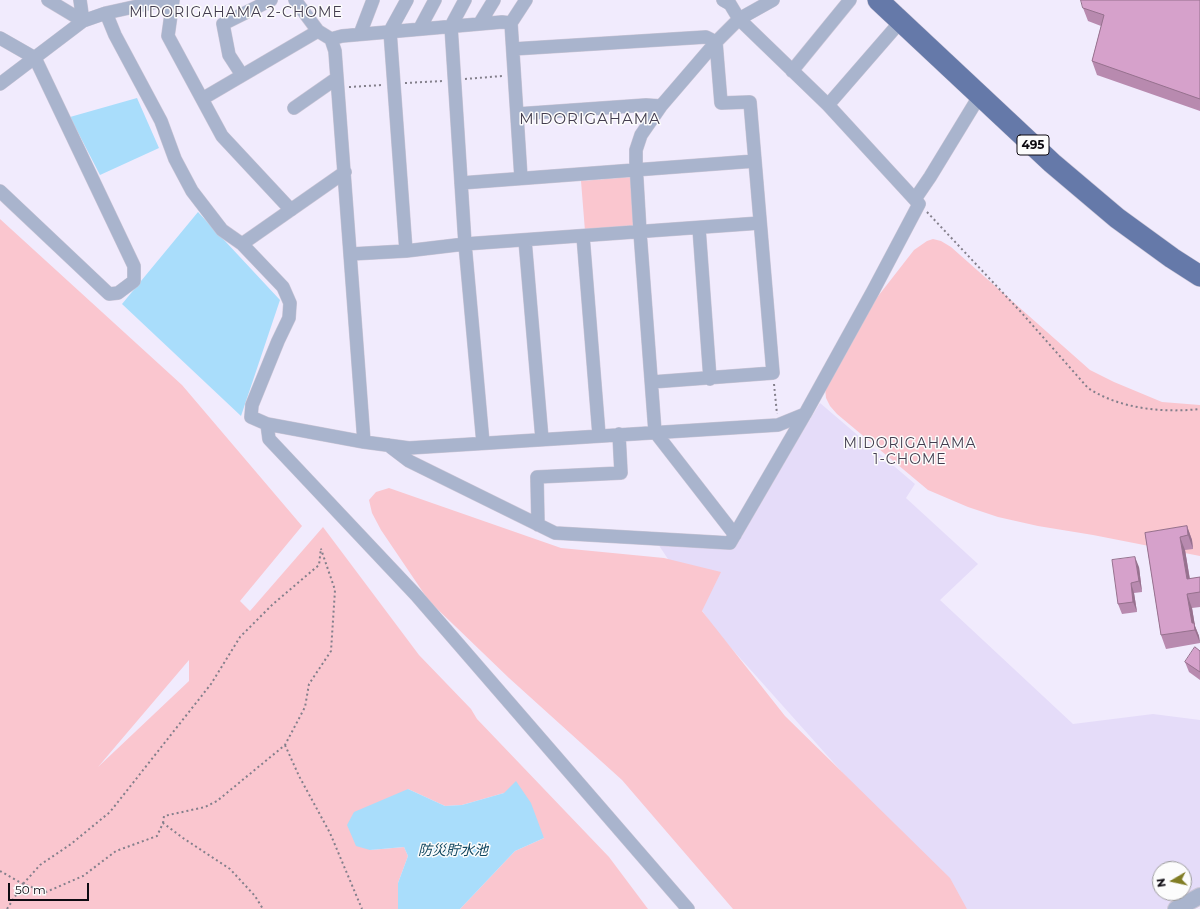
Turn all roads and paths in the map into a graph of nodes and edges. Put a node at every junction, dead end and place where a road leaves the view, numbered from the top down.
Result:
1 (48, 0) edge
2 (80, 0) edge
3 (166, 0) edge
4 (173, 0) edge
5 (271, 0) edge
6 (295, 0) edge
7 (372, 0) edge
8 (407, 0) edge
9 (435, 0) edge
10 (465, 0) edge
11 (494, 0) edge
12 (526, 0) edge
13 (723, 0) edge
14 (773, 0) edge
15 (850, 0) edge
16 (878, 0) edge
17 (108, 8) edge
18 (739, 19) junction
19 (83, 21) junction
20 (901, 21) junction
21 (480, 23) junction
22 (511, 23) junction
23 (451, 26) junction
24 (420, 28) junction
25 (318, 31) junction
26 (390, 31) junction
27 (360, 34) junction
28 (0, 38) edge
29 (331, 39) junction
30 (716, 42) junction
31 (513, 49) junction
32 (35, 58) junction
33 (792, 71) junction
34 (242, 75) junction
35 (514, 76) junction
36 (455, 80) junction
37 (338, 83) junction
38 (0, 84) edge
39 (394, 84) junction
40 (980, 95) junction
41 (202, 99) junction
42 (828, 105) junction
43 (661, 106) junction
44 (294, 108) dead end
45 (517, 114) junction
46 (755, 161) junction
47 (636, 171) junction
48 (345, 172) junction
49 (521, 178) junction
50 (461, 183) junction
51 (0, 191) edge
52 (917, 202) junction
53 (291, 210) junction
54 (760, 223) junction
55 (699, 228) junction
56 (640, 232) junction
57 (583, 236) junction
58 (525, 240) junction
59 (242, 244) junction
60 (465, 244) junction
61 (406, 251) junction
62 (351, 254) junction
63 (1200, 276) edge
64 (773, 373) junction
65 (710, 379) junction
66 (652, 382) junction
67 (1200, 409) edge
68 (805, 414) junction
69 (267, 424) junction
70 (778, 425) junction
71 (655, 432) junction
72 (619, 434) junction
73 (599, 435) junction
74 (542, 439) junction
75 (364, 442) junction
76 (483, 443) junction
77 (388, 445) junction
78 (538, 525) junction
79 (735, 535) junction
80 (286, 745) junction
81 (163, 823) junction
82 (0, 871) edge
83 (23, 884) junction
84 (1200, 896) edge
85 (7, 909) edge
86 (263, 909) edge
87 (362, 909) edge
88 (688, 909) edge
89 (1176, 909) edge

1 - 19 street
2 - 19 street
3 - 17 street
4 - 41 street
5 - 34 street
6 - 25 street
7 - 27 street
8 - 26 street
9 - 24 street
10 - 23 street
11 - 21 street
12 - 22 street
13 - 18 street
14 - 18 street
15 - 33 street
16 - 20 highway, 495
17 - 19 street
17 - 59 street
18 - 30 street
18 - 33 street
19 - 32 street
20 - 40 highway, 495
20 - 42 street
21 - 22 street
21 - 23 street
22 - 31 street
23 - 24 street
23 - 36 street
24 - 26 street
25 - 29 street
25 - 34 street
26 - 27 street
26 - 39 street
27 - 29 street
28 - 32 street
29 - 37 street
30 - 31 street
30 - 43 street
30 - 46 street
31 - 35 street
32 - 38 street
32 - 51 street
33 - 42 street
34 - 41 street
35 - 36 path
35 - 45 street
36 - 39 path
36 - 50 street
37 - 39 path
37 - 44 street
37 - 48 street
39 - 61 street
40 - 52 street
40 - 63 highway, 495
41 - 53 street
42 - 52 street
43 - 45 street
43 - 47 street
45 - 49 street
46 - 47 street
46 - 54 street
47 - 49 street
47 - 56 street
48 - 53 street
48 - 62 street
49 - 50 street
50 - 60 street
52 - 67 path
52 - 68 street
53 - 59 street
54 - 55 street
54 - 64 street
55 - 56 street
55 - 65 street
56 - 57 street
56 - 66 street
57 - 58 street
57 - 73 street
58 - 60 street
58 - 74 street
59 - 69 street
60 - 61 street
60 - 76 street
61 - 62 street
62 - 75 street
64 - 65 street
64 - 70 path
65 - 66 street
66 - 71 street
68 - 70 street
68 - 79 street
69 - 75 street
69 - 88 street
70 - 71 street
71 - 72 street
71 - 79 street
72 - 73 street
72 - 78 street
73 - 74 street
74 - 76 street
75 - 77 street
76 - 77 street
77 - 78 street
78 - 79 street
80 - 81 path
80 - 83 path
80 - 87 path
81 - 83 path
81 - 86 path
82 - 83 path
83 - 85 path
84 - 89 street

